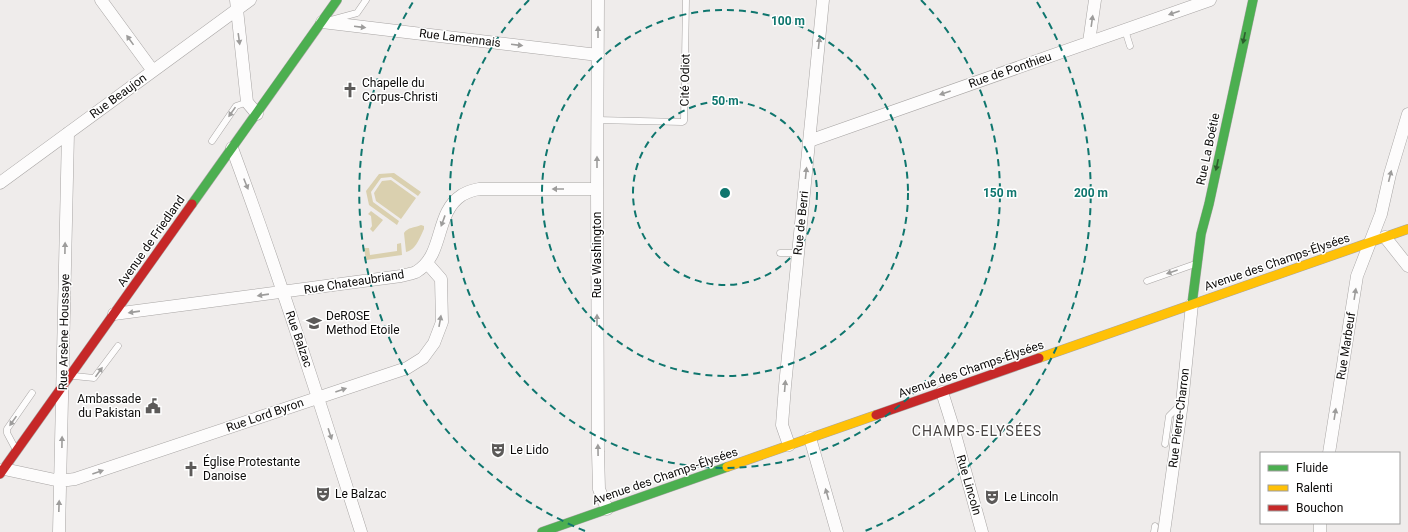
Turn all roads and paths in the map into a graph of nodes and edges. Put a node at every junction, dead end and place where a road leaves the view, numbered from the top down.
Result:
1 (101, 0) edge
2 (250, 0) edge
3 (337, 0) edge
4 (366, 0) edge
5 (598, 0) edge
6 (686, 0) edge
7 (823, 0) edge
8 (1095, 0) edge
9 (1210, 0) edge
10 (1253, 0) edge
11 (236, 5) edge
12 (322, 22) junction
13 (1125, 30) junction
14 (1089, 42) junction
15 (1130, 46) dead end
16 (598, 55) junction
17 (153, 71) junction
18 (247, 102) junction
19 (260, 109) junction
20 (1408, 114) edge
21 (597, 120) junction
22 (68, 132) junction
23 (212, 141) dead end
24 (809, 141) junction
25 (232, 148) junction
26 (0, 183) edge
27 (597, 189) junction
28 (1408, 229) edge
29 (1386, 237) junction
30 (1371, 242) junction
31 (780, 253) dead end
32 (798, 253) junction
33 (427, 263) junction
34 (1197, 263) junction
35 (1408, 266) edge
36 (1147, 281) dead end
37 (283, 293) junction
38 (1192, 304) junction
39 (114, 314) junction
40 (118, 346) dead end
41 (70, 375) junction
42 (63, 385) junction
43 (942, 392) junction
44 (32, 393) dead end
45 (318, 397) junction
46 (1182, 403) junction
47 (810, 438) junction
48 (1165, 444) dead end
49 (789, 445) junction
50 (16, 451) junction
51 (1329, 452) edge
52 (2, 471) edge
53 (60, 481) junction
54 (607, 509) junction
55 (1158, 530) edge
56 (59, 532) edge
57 (361, 532) edge
58 (542, 532) edge
59 (838, 532) edge
60 (982, 532) edge

17 -> 1 street
2 - 11 street, Rue Beaujon
3 - 12 main road, Avenue de Friedland
4 - 12 lane
16 -> 5 street, Rue Washington
6 - 21 lane, Cité Odiot
24 -> 7 street, Rue de Berri
14 -> 8 street
9 -> 13 street, Rue de Ponthieu
10 -> 34 main road, Rue La Boétie
11 - 17 street, Rue Beaujon
11 -> 18 street
12 -> 16 street, Rue Lamennais
12 - 19 main road, Avenue de Friedland
13 - 14 street, Rue de Ponthieu
13 - 15 lane
14 -> 24 street, Rue de Ponthieu
16 - 21 street, Rue Washington
17 - 22 street, Rue Beaujon
18 - 19 street
18 -> 23 lane
19 - 25 main road, Avenue de Friedland
30 -> 20 street, Rue Marbeuf
27 -> 21 street, Rue Washington
22 - 26 street, Rue Beaujon
42 -> 22 street, Rue Arsène Houssaye
32 -> 24 street, Rue de Berri
25 -> 37 street, Rue Balzac
25 - 39 main road, Avenue de Friedland
27 -> 33 street, Rue Chateaubriand
54 -> 27 street, Rue Washington
28 - 29 main road, Avenue des Champs-Élysées
29 - 30 main road, Avenue des Champs-Élysées
29 - 35 street
30 - 38 main road, Avenue des Champs-Élysées
51 -> 30 street, Rue Marbeuf
31 - 32 lane
49 -> 32 street, Rue de Berri
33 - 37 street, Rue Chateaubriand
45 -> 33 street, Rue Lord Byron
34 -> 36 lane
34 - 38 main road, Rue La Boétie
37 -> 39 street, Rue Chateaubriand
37 - 45 street, Rue Balzac
38 - 43 main road, Avenue des Champs-Élysées
38 - 46 street, Rue Pierre-Charron
39 - 41 main road, Avenue de Friedland
41 -> 40 lane
41 - 42 main road, Avenue de Friedland
42 - 50 main road, Avenue de Friedland
53 -> 42 street, Rue Arsène Houssaye
43 - 47 main road, Avenue des Champs-Élysées
43 - 60 street, Rue Lincoln
44 -> 50 lane
53 -> 45 street, Rue Lord Byron
45 -> 57 street, Rue Balzac
46 - 48 lane
46 - 55 street, Rue Pierre-Charron
47 - 49 main road, Avenue des Champs-Élysées
59 -> 47 street
49 - 54 main road, Avenue des Champs-Élysées
50 - 52 main road, Avenue de Friedland
52 - 53 street, Rue Lord Byron
56 -> 53 street, Rue Arsène Houssaye
54 - 58 main road, Avenue des Champs-Élysées

